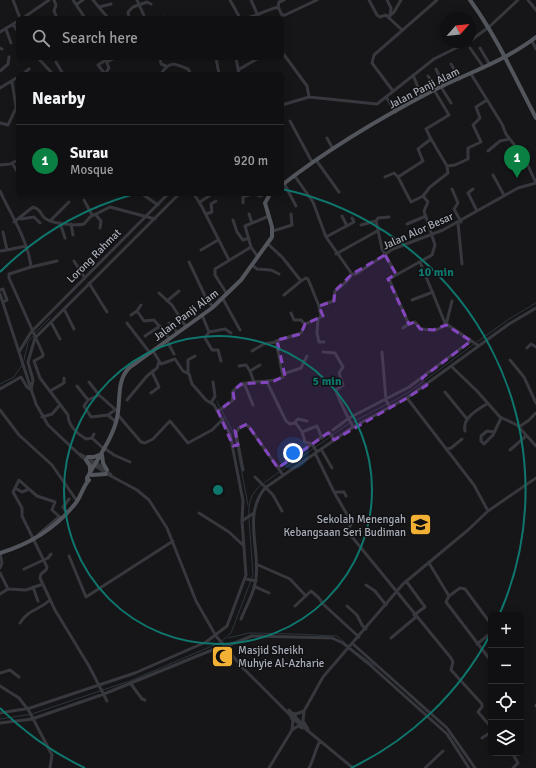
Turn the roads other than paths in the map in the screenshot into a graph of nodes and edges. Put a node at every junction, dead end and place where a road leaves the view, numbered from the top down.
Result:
1 (13, 0) edge
2 (49, 0) edge
3 (54, 0) edge
4 (73, 0) edge
5 (83, 0) edge
6 (93, 0) edge
7 (137, 0) edge
8 (230, 0) edge
9 (252, 0) edge
10 (284, 0) edge
11 (317, 0) edge
12 (369, 0) edge
13 (387, 0) edge
14 (401, 0) edge
15 (437, 0) edge
16 (470, 0) edge
17 (518, 0) edge
18 (528, 0) edge
19 (77, 4) junction
20 (111, 4) dead end
21 (151, 4) dead end
22 (139, 5) junction
23 (99, 7) junction
24 (278, 7) junction
25 (536, 10) edge
26 (30, 13) junction
27 (20, 16) edge
28 (25, 16) edge
29 (31, 16) edge
30 (56, 16) edge
31 (84, 16) edge
32 (106, 16) edge
33 (129, 16) edge
34 (144, 16) edge
35 (239, 16) edge
36 (258, 16) edge
37 (389, 16) junction
38 (16, 22) edge
39 (13, 24) junction
40 (489, 27) junction
41 (6, 29) junction
42 (16, 29) edge
43 (402, 30) junction
44 (0, 32) edge
45 (476, 36) edge
46 (536, 37) edge
47 (532, 40) junction
48 (11, 43) dead end
49 (455, 48) edge
50 (470, 48) dead end
51 (480, 48) dead end
52 (536, 50) edge
53 (284, 55) edge
54 (9, 57) dead end
55 (505, 57) junction
56 (40, 60) edge
57 (106, 60) edge
58 (160, 60) edge
59 (216, 60) edge
60 (236, 60) edge
61 (255, 60) edge
62 (56, 62) dead end
63 (451, 64) dead end
64 (490, 65) junction
65 (166, 66) junction
66 (484, 68) junction
67 (30, 69) dead end
68 (436, 69) dead end
69 (238, 70) joint
70 (0, 71) edge
71 (25, 72) edge
72 (51, 72) dead end
73 (62, 72) edge
74 (103, 72) edge
75 (106, 72) edge
76 (162, 72) edge
77 (190, 72) edge
78 (219, 72) edge
79 (471, 74) junction
80 (413, 75) junction
81 (428, 76) dead end
82 (16, 78) edge
83 (460, 79) junction
84 (12, 81) junction
85 (0, 88) edge
86 (439, 88) junction
87 (393, 91) junction
88 (308, 97) junction
89 (386, 97) junction
90 (422, 97) junction
91 (487, 100) junction
92 (451, 102) dead end
93 (284, 104) edge
94 (396, 112) junction
95 (536, 118) edge
96 (290, 121) dead end
97 (0, 123) edge
98 (327, 138) dead end
99 (431, 139) junction
100 (510, 139) junction
101 (333, 149) junction
102 (488, 151) dead end
103 (16, 161) edge
104 (314, 161) junction
105 (12, 163) junction
106 (0, 165) edge
107 (447, 166) junction
108 (16, 170) edge
109 (294, 175) junction
110 (493, 176) dead end
111 (398, 177) junction
112 (385, 178) dead end
113 (284, 183) edge
114 (536, 183) edge
115 (284, 186) edge
116 (473, 189) dead end
117 (452, 190) dead end
118 (0, 191) edge
119 (339, 192) dead end
120 (504, 195) junction
121 (145, 196) edge
122 (166, 196) edge
123 (177, 196) edge
124 (196, 196) edge
125 (209, 196) edge
126 (247, 196) edge
127 (266, 196) edge
128 (423, 196) junction
129 (84, 200) dead end
130 (216, 201) dead end
131 (68, 202) dead end
132 (200, 202) junction
133 (244, 203) dead end
134 (158, 204) junction
135 (296, 206) dead end
136 (477, 211) junction
137 (94, 214) junction
138 (206, 214) junction
139 (248, 214) dead end
140 (291, 214) dead end
141 (269, 216) junction
142 (342, 216) dead end
143 (426, 216) junction
144 (147, 217) junction
145 (389, 217) dead end
146 (352, 218) dead end
147 (19, 219) junction
148 (154, 219) junction
149 (233, 220) dead end
150 (50, 221) junction
151 (376, 221) junction
152 (14, 222) junction
153 (40, 223) dead end
154 (60, 223) junction
155 (252, 223) junction
156 (459, 223) junction
157 (71, 224) junction
158 (407, 224) dead end
159 (362, 225) dead end
160 (347, 226) junction
161 (100, 228) dead end
162 (379, 230) junction
163 (273, 231) junction
164 (3, 232) dead end
165 (73, 235) dead end
166 (432, 235) junction
167 (65, 238) dead end
168 (248, 238) junction
169 (326, 238) junction
170 (218, 240) junction
171 (268, 244) junction
172 (26, 246) junction
173 (251, 247) junction
174 (7, 250) junction
175 (201, 250) dead end
176 (0, 251) edge
177 (336, 254) junction
178 (385, 255) junction
179 (258, 257) junction
180 (229, 260) junction
181 (57, 261) dead end
182 (74, 261) dead end
183 (189, 262) dead end
184 (420, 262) junction
185 (462, 264) dead end
186 (252, 265) junction
187 (31, 267) junction
188 (279, 274) dead end
189 (352, 274) junction
190 (396, 274) junction
191 (85, 278) junction
192 (301, 281) junction
193 (89, 283) junction
194 (0, 290) edge
195 (179, 291) dead end
196 (433, 292) junction
197 (159, 293) dead end
198 (0, 294) edge
199 (227, 294) junction
200 (284, 295) dead end
201 (223, 299) junction
202 (412, 300) dead end
203 (167, 301) junction
204 (452, 301) dead end
205 (3, 302) junction
206 (141, 305) dead end
207 (319, 306) junction
208 (213, 307) junction
209 (64, 309) junction
210 (536, 309) edge
211 (137, 311) junction
212 (107, 312) dead end
213 (291, 313) dead end
214 (132, 315) dead end
215 (202, 315) junction
216 (318, 319) junction
217 (51, 322) junction
218 (127, 323) dead end
219 (169, 323) dead end
220 (305, 324) junction
221 (407, 325) junction
222 (446, 325) junction
223 (160, 326) junction
224 (186, 327) junction
225 (402, 328) dead end
226 (74, 329) dead end
227 (240, 330) dead end
228 (32, 331) junction
229 (209, 332) junction
230 (178, 333) junction
231 (231, 333) dead end
232 (145, 336) dead end
233 (35, 338) junction
234 (60, 339) dead end
235 (168, 340) junction
236 (472, 341) junction
237 (276, 342) junction
238 (324, 342) dead end
239 (478, 346) junction
240 (536, 347) edge
241 (527, 348) dead end
242 (252, 351) dead end
243 (19, 352) junction
244 (152, 352) junction
245 (323, 352) dead end
246 (382, 352) dead end
247 (174, 354) dead end
248 (195, 356) dead end
249 (307, 356) dead end
250 (510, 360) dead end
251 (221, 361) dead end
252 (158, 362) junction
253 (35, 365) junction
254 (260, 365) dead end
255 (440, 365) junction
256 (238, 366) dead end
257 (452, 367) junction
258 (29, 368) junction
259 (250, 371) junction
260 (445, 371) junction
261 (152, 372) junction
262 (188, 373) junction
263 (283, 374) junction
264 (40, 378) junction
265 (64, 378) dead end
266 (422, 378) junction
267 (33, 380) junction
268 (89, 382) dead end
269 (213, 382) dead end
270 (254, 382) junction
271 (267, 382) junction
272 (244, 383) junction
273 (426, 384) junction
274 (77, 386) dead end
275 (0, 389) edge
276 (31, 390) junction
277 (50, 391) junction
278 (445, 392) dead end
279 (151, 393) dead end
280 (99, 395) junction
281 (407, 398) junction
282 (88, 400) junction
283 (127, 400) dead end
284 (386, 400) junction
285 (211, 403) junction
286 (488, 403) junction
287 (536, 403) edge
288 (253, 405) dead end
289 (59, 406) junction
290 (390, 407) junction
291 (220, 409) junction
292 (0, 410) edge
293 (117, 412) junction
294 (536, 413) edge
295 (108, 415) junction
296 (42, 417) junction
297 (501, 418) junction
298 (350, 419) junction
299 (467, 419) junction
300 (223, 420) junction
301 (307, 421) dead end
302 (116, 422) junction
303 (295, 423) junction
304 (353, 426) junction
305 (519, 427) junction
306 (333, 430) dead end
307 (465, 431) dead end
308 (302, 432) junction
309 (494, 432) junction
310 (94, 434) dead end
311 (526, 436) junction
312 (92, 438) junction
313 (322, 438) junction
314 (462, 439) dead end
315 (333, 440) junction
316 (235, 445) junction
317 (313, 445) junction
318 (536, 446) edge
319 (104, 448) junction
320 (321, 449) junction
321 (447, 449) junction
322 (510, 450) dead end
323 (237, 452) junction
324 (316, 452) junction
325 (101, 454) junction
326 (87, 458) junction
327 (130, 462) dead end
328 (239, 463) junction
329 (96, 464) junction
330 (278, 468) junction
331 (332, 468) dead end
332 (243, 470) dead end
333 (91, 473) junction
334 (108, 473) junction
335 (282, 474) junction
336 (255, 477) dead end
337 (536, 478) edge
338 (264, 487) junction
339 (15, 488) junction
340 (29, 489) junction
341 (334, 492) junction
342 (346, 496) dead end
343 (69, 499) dead end
344 (77, 501) junction
345 (282, 511) dead end
346 (488, 511) junction
347 (67, 513) junction
348 (199, 513) dead end
349 (253, 514) junction
350 (60, 517) junction
351 (243, 520) junction
352 (34, 539) junction
353 (245, 539) junction
354 (253, 539) junction
355 (238, 540) junction
356 (173, 541) junction
357 (244, 547) junction
358 (0, 552) edge
359 (51, 554) dead end
360 (69, 556) dead end
361 (44, 560) junction
362 (429, 563) junction
363 (256, 564) junction
364 (0, 568) edge
365 (24, 569) dead end
366 (0, 573) edge
367 (247, 579) junction
368 (255, 581) junction
369 (406, 581) junction
370 (42, 584) junction
371 (366, 585) dead end
372 (254, 586) junction
373 (33, 587) junction
374 (8, 589) junction
375 (269, 593) dead end
376 (396, 593) junction
377 (0, 594) edge
378 (305, 594) junction
379 (449, 596) junction
380 (50, 600) junction
381 (38, 601) dead end
382 (386, 605) junction
383 (294, 606) dead end
384 (347, 606) dead end
385 (415, 616) junction
386 (241, 619) dead end
387 (488, 620) edge
388 (20, 622) dead end
389 (366, 628) junction
390 (488, 635) edge
391 (360, 637) junction
392 (217, 638) junction
393 (391, 638) dead end
394 (353, 644) junction
395 (477, 644) junction
396 (224, 646) junction
397 (349, 648) junction
398 (488, 657) edge
399 (0, 673) edge
400 (20, 677) dead end
401 (131, 684) junction
402 (0, 686) edge
403 (100, 686) junction
404 (104, 694) junction
405 (145, 700) dead end
406 (107, 701) dead end
407 (28, 710) junction
408 (286, 710) junction
409 (303, 712) junction
410 (0, 713) edge
411 (32, 718) junction
412 (298, 720) junction
413 (0, 723) edge
414 (488, 724) edge
415 (292, 729) junction
416 (308, 730) junction
417 (488, 734) edge
418 (482, 738) dead end
419 (320, 741) junction
420 (443, 751) dead end
421 (514, 756) edge
422 (428, 767) edge
423 (50, 768) edge
424 (269, 768) edge
425 (309, 768) edge
426 (353, 768) edge
427 (469, 768) edge
428 (474, 768) edge
429 (513, 768) edge

1 - 27 street
2 - 26 street
3 - 30 street
4 - 19 street
5 - 19 street
6 - 23 street
7 - 22 street
8 - 35 street
9 - 36 street
10 - 24 street
11 - 24 street
12 - 37 street
13 - 37 street
14 - 37 street
15 - 43 street
16 - 40 main road
17 - 40 street
18 - 25 street
19 - 31 street
20 - 23 street
21 - 22 street
22 - 33 street
22 - 34 street
23 - 32 street
24 - 36 street
26 - 28 street
26 - 29 street
37 - 43 street
38 - 39 street
39 - 41 street
39 - 42 street
40 - 45 street
40 - 55 main road
41 - 44 street
41 - 48 street
43 - 87 street
46 - 47 main road, Jalan Panji Alam
47 - 52 street
47 - 55 main road, Jalan Panji Alam
49 - 80 street
50 - 66 street
51 - 64 street
53 - 88 street
54 - 70 street
55 - 64 main road, Jalan Panji Alam
55 - 95 main road
56 - 72 street
57 - 74 street
57 - 75 street
58 - 65 street
59 - 78 street
60 - 69 street
61 - 69 street
62 - 73 street
63 - 83 street
64 - 66 main road, Jalan Panji Alam
65 - 76 street
65 - 77 street
66 - 79 main road, Jalan Panji Alam
67 - 71 street
68 - 86 street
79 - 83 main road, Jalan Panji Alam
79 - 91 street
80 - 87 street
80 - 90 street
81 - 86 street
82 - 84 street
83 - 86 main road, Jalan Panji Alam
84 - 85 street
84 - 97 street
86 - 90 main road, Jalan Panji Alam
86 - 92 street
86 - 99 street
87 - 89 street
88 - 89 street
88 - 93 street
89 - 94 street
90 - 94 main road, Jalan Panji Alam
91 - 100 street
91 - 107 street
94 - 101 main road, Jalan Panji Alam
96 - 104 street
98 - 101 street
99 - 107 street
99 - 111 street
100 - 102 street
100 - 114 street
101 - 104 main road, Jalan Panji Alam
103 - 105 street
104 - 109 main road, Jalan Panji Alam
104 - 119 street
105 - 106 street
105 - 108 street
107 - 128 street
109 - 113 main road, Jalan Panji Alam
109 - 169 street
110 - 120 street
111 - 112 street
111 - 128 street
114 - 120 street, Jalan Alor Besar
115 - 135 street
116 - 136 street
117 - 156 street
118 - 152 street
120 - 136 street, Jalan Alor Besar
121 - 134 street
122 - 134 street, Lorong Rahmat
123 - 148 street
124 - 132 street
125 - 132 street
126 - 133 street
127 - 141 main road
128 - 143 street
129 - 137 street
130 - 138 street
131 - 150 street
132 - 138 street
134 - 144 street, Lorong Rahmat
136 - 156 street, Jalan Alor Besar
137 - 144 street
137 - 157 street
137 - 161 street
138 - 170 street
139 - 155 street
140 - 163 street
141 - 155 street
141 - 163 main road
142 - 160 street
143 - 158 street
143 - 166 street
144 - 148 street
144 - 191 street, Lorong Rahmat
145 - 151 street
146 - 160 street
147 - 150 street
147 - 152 street
147 - 153 street
148 - 193 street
149 - 168 street
150 - 154 street
151 - 159 street
151 - 162 street
152 - 172 street
154 - 157 street
154 - 167 street
155 - 168 street
156 - 166 street, Jalan Alor Besar
156 - 185 street
157 - 165 street
160 - 169 street
162 - 177 street
162 - 178 street
163 - 171 main road, Jalan Panji Alam
164 - 174 street
166 - 178 street, Jalan Alor Besar
166 - 184 street
168 - 173 street
169 - 177 street
170 - 175 street
170 - 180 street
171 - 179 main road, Jalan Panji Alam
171 - 192 street
172 - 174 street
172 - 187 street
173 - 179 street
173 - 180 street
174 - 176 street
177 - 189 street
178 - 189 street, Jalan Alor Besar
178 - 190 street
179 - 186 main road, Jalan Panji Alam
180 - 199 street
181 - 187 street
182 - 191 street
183 - 208 street
184 - 190 street
184 - 196 street
186 - 188 street
186 - 199 main road, Jalan Panji Alam
187 - 228 street
189 - 207 street
190 - 221 street
191 - 228 street, Lorong Rahmat
192 - 200 street
192 - 207 street
193 - 209 street
193 - 212 street
194 - 205 street
195 - 203 street
196 - 202 street
196 - 222 street
197 - 203 street
198 - 205 street
199 - 201 main road, Jalan Panji Alam
201 - 208 main road, Jalan Panji Alam
201 - 227 street
203 - 224 street
204 - 222 street
205 - 243 street
206 - 211 street
207 - 216 street
208 - 215 main road, Jalan Panji Alam
209 - 217 street
209 - 226 street
210 - 239 street
211 - 214 street
211 - 223 street
213 - 220 street
215 - 224 main road, Jalan Panji Alam
215 - 229 street
216 - 220 street
216 - 238 street
217 - 233 street
217 - 234 street
218 - 244 street
219 - 230 street
220 - 237 street
221 - 222 street
221 - 225 street
222 - 236 street
223 - 232 street
223 - 235 street
224 - 230 main road, Jalan Panji Alam
228 - 233 street
228 - 243 street, Lorong Rahmat
229 - 231 street
229 - 251 street
230 - 235 main road, Jalan Panji Alam
233 - 253 street
233 - 258 street
235 - 244 main road, Jalan Panji Alam
235 - 247 street
236 - 239 street
236 - 255 street
237 - 242 street
237 - 263 street
239 - 257 street
240 - 241 street
243 - 276 street
244 - 252 street
244 - 293 main road, Jalan Panji Alam
245 - 298 street
246 - 284 street
248 - 262 street
249 - 263 street
250 - 287 street
252 - 261 street
252 - 262 street
253 - 258 street
253 - 264 street
254 - 259 street
255 - 260 street
255 - 266 street
256 - 259 street
257 - 260 street
257 - 286 street
258 - 267 street
259 - 270 street
260 - 273 street
261 - 279 street
261 - 283 street
262 - 285 street
263 - 271 street
264 - 267 street
264 - 277 street
265 - 277 street
266 - 273 street
266 - 284 street
267 - 276 street
268 - 280 street
269 - 285 street
270 - 271 street
270 - 272 street
271 - 303 street
272 - 288 street
272 - 291 street
273 - 281 street
274 - 282 street
275 - 276 street
276 - 296 street
277 - 289 street
278 - 299 street
280 - 282 street
280 - 293 street
281 - 290 street
281 - 321 street
282 - 295 street
284 - 290 street
284 - 298 street
285 - 291 street
286 - 297 street
286 - 299 street
289 - 296 street
289 - 312 street
290 - 304 street
291 - 300 street
292 - 344 street
293 - 295 street
293 - 300 street
293 - 302 main road, Jalan Panji Alam
294 - 305 street
295 - 302 street
296 - 326 street
297 - 305 street
297 - 309 street
298 - 304 street
298 - 306 street
299 - 307 street
300 - 316 street
301 - 303 street
302 - 319 main road, Jalan Panji Alam
303 - 308 street
304 - 315 street
305 - 311 street
308 - 313 street
308 - 317 street
309 - 309 street
310 - 312 street
311 - 318 street
311 - 322 street
312 - 319 street
313 - 315 street
313 - 317 street
314 - 321 street
315 - 320 street
316 - 323 street
316 - 330 street
317 - 324 street
317 - 330 street
319 - 325 main road, Jalan Panji Alam
319 - 327 street
320 - 324 street
320 - 331 street
321 - 346 street
323 - 328 street
323 - 328 street
324 - 335 street
324 - 341 street
325 - 326 main road
325 - 329 main road, Jalan Panji Alam
325 - 334 main road
326 - 329 street
326 - 333 main road
328 - 332 street
328 - 351 street
329 - 333 main road, Jalan Panji Alam
329 - 334 street
330 - 335 street
333 - 334 main road
333 - 344 main road
334 - 356 street
335 - 338 street
336 - 338 street
337 - 346 street
338 - 345 street
338 - 349 street
339 - 340 street
339 - 340 street
339 - 352 street
340 - 350 street
341 - 342 street
341 - 376 street
343 - 347 street
344 - 347 main road
346 - 362 street
347 - 350 main road
348 - 355 street
349 - 351 street
349 - 354 street
350 - 352 main road
351 - 353 street
352 - 358 main road
352 - 361 street
353 - 354 street
353 - 355 street
353 - 357 street
354 - 363 street
355 - 357 street
356 - 360 street
356 - 392 street
357 - 367 street
358 - 364 street
359 - 361 street
361 - 365 street
361 - 370 street
362 - 369 street
362 - 379 street
363 - 368 street
363 - 378 street
366 - 374 street
367 - 368 street
367 - 392 street
368 - 372 street
369 - 376 street
369 - 385 street
370 - 373 street
370 - 380 street
371 - 382 street
372 - 375 street
372 - 386 street
373 - 374 street
373 - 381 street
374 - 377 street
376 - 382 street
376 - 385 street
378 - 383 street
378 - 391 street
379 - 387 street
379 - 395 street
380 - 388 street
380 - 403 street
382 - 389 street
384 - 389 street
385 - 393 street
385 - 414 street
389 - 391 street
390 - 395 street
391 - 394 street
392 - 396 street
392 - 403 street
394 - 397 street
394 - 428 street
395 - 398 street
396 - 397 street
396 - 401 street
396 - 408 street
397 - 409 street
397 - 427 street
399 - 400 street
401 - 404 street
401 - 405 street
402 - 407 street
403 - 404 street
403 - 407 street
404 - 406 street
404 - 411 street
407 - 410 street
407 - 411 street
408 - 409 street
408 - 412 street
408 - 415 street
409 - 412 street
409 - 416 street
411 - 413 street
411 - 423 street
412 - 415 street
412 - 416 street
415 - 416 street
415 - 424 street
416 - 419 street
417 - 418 street
419 - 425 street
419 - 426 street
420 - 422 street
421 - 429 street

